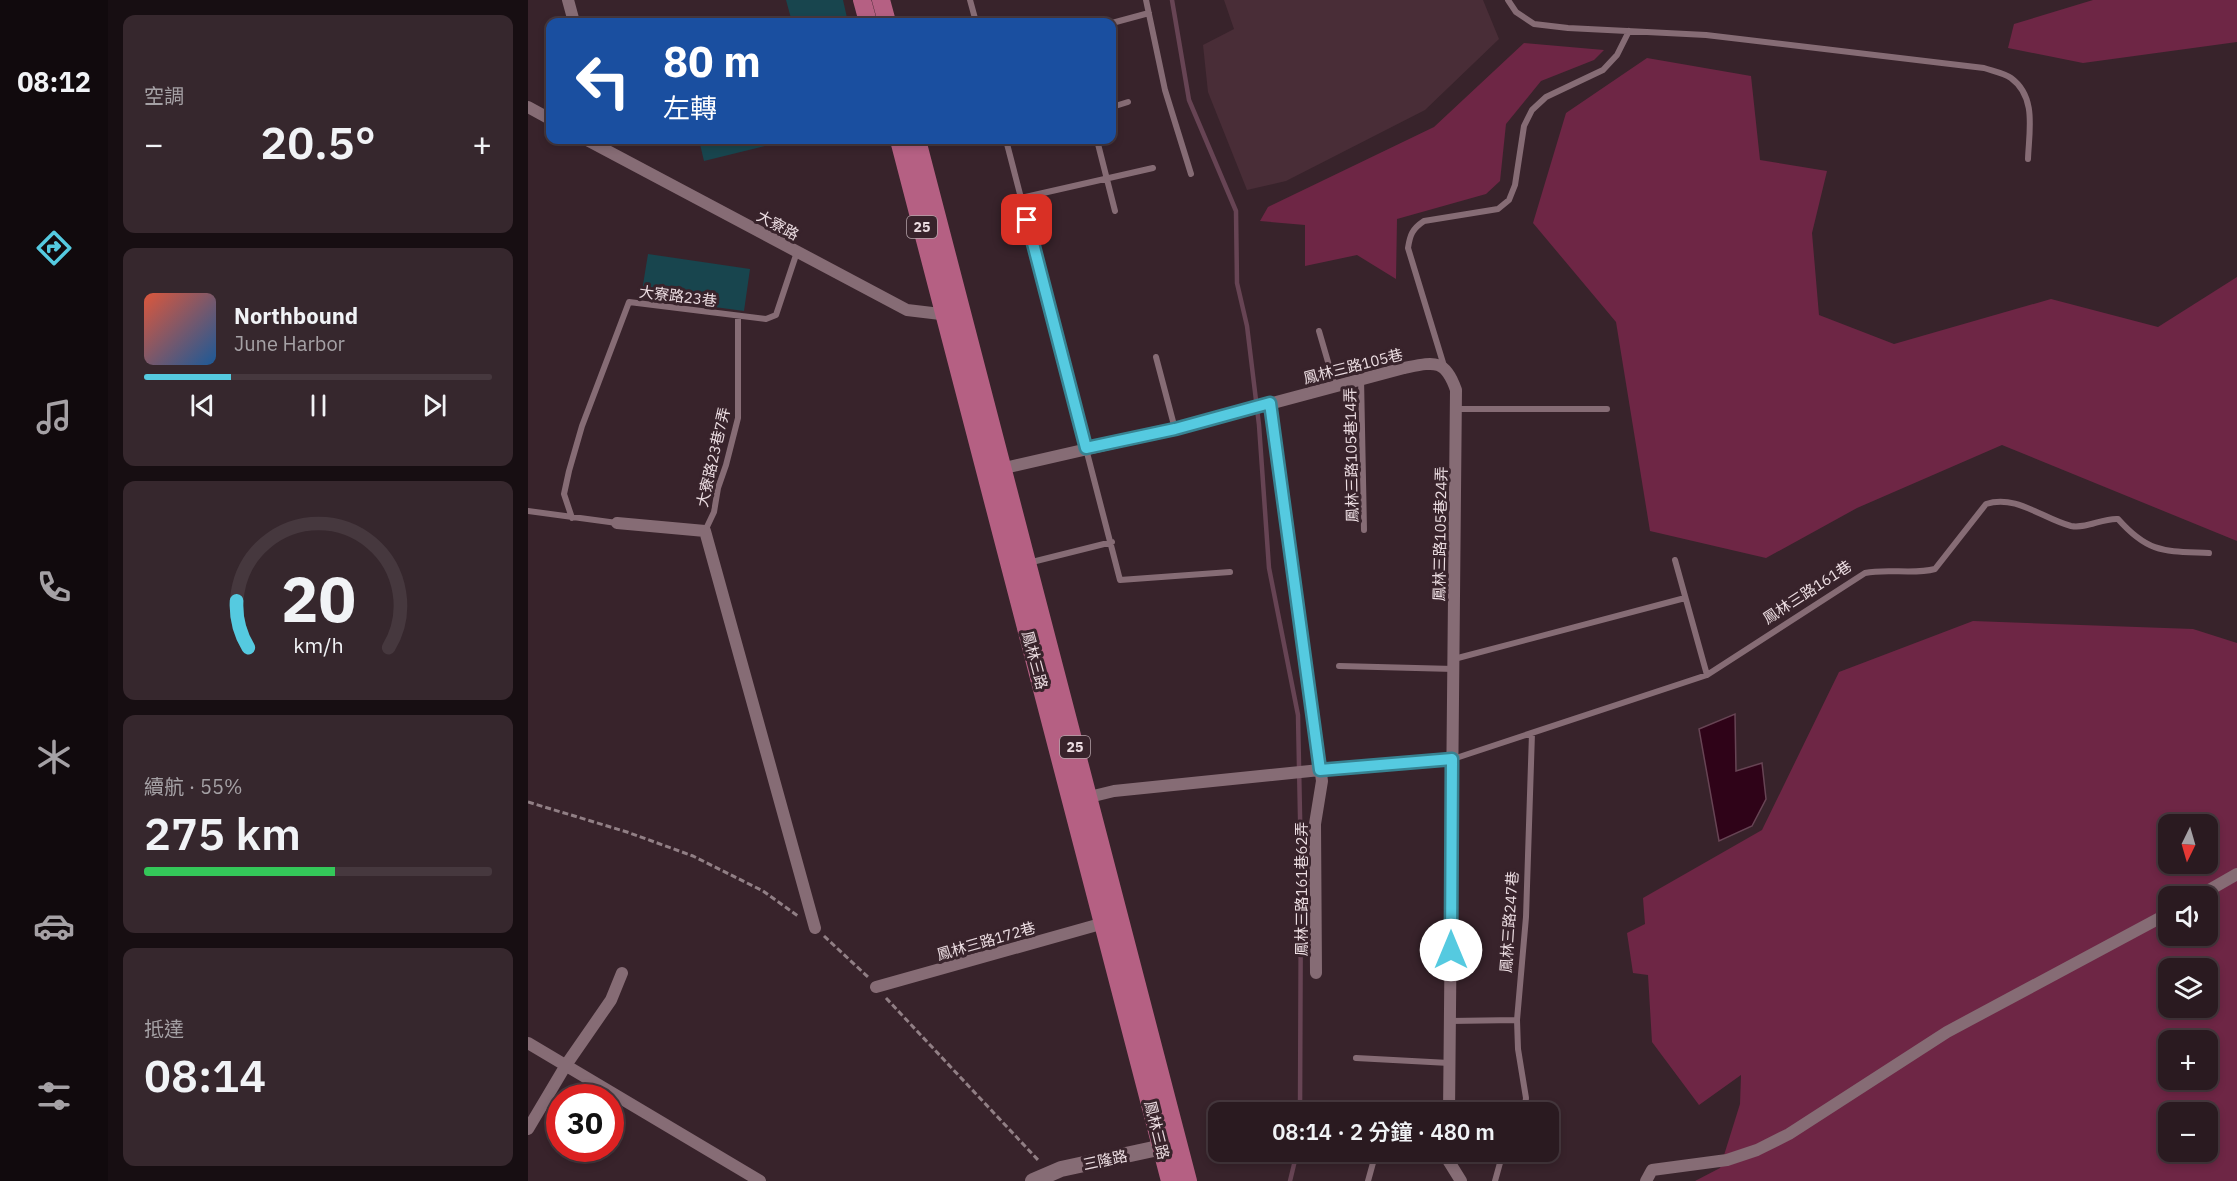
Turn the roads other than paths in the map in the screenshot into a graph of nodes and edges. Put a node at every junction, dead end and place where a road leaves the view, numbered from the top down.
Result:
1 (568, 0) edge
2 (862, 0) edge
3 (881, 0) edge
4 (970, 0) edge
5 (1146, 0) edge
6 (1508, 0) edge
7 (1149, 14) junction
8 (573, 18) edge
9 (867, 18) edge
10 (886, 18) edge
11 (975, 18) edge
12 (1116, 22) edge
13 (1629, 31) junction
14 (1128, 102) dead end
15 (1116, 105) edge
16 (528, 107) edge
17 (546, 117) edge
18 (900, 144) edge
19 (918, 144) edge
20 (1007, 144) edge
21 (1097, 144) edge
22 (605, 145) edge
23 (2028, 159) dead end
24 (1153, 168) dead end
25 (1191, 174) dead end
26 (1107, 180) junction
27 (1021, 198) junction
28 (1115, 211) dead end
29 (797, 252) junction
30 (954, 314) junction
31 (738, 316) junction
32 (1319, 331) dead end
33 (1156, 357) dead end
34 (1444, 366) junction
35 (1361, 378) junction
36 (1335, 386) junction
37 (1267, 404) junction
38 (1456, 409) junction
39 (1607, 409) dead end
40 (1175, 429) junction
41 (1086, 448) junction
42 (994, 471) junction
43 (528, 511) edge
44 (572, 518) junction
45 (617, 523) joint
46 (1364, 530) dead end
47 (705, 531) junction
48 (1112, 542) junction
49 (2209, 553) dead end
50 (1675, 560) dead end
51 (1027, 563) junction
52 (1230, 572) dead end
53 (1685, 598) junction
54 (1454, 664) junction
55 (1339, 666) dead end
56 (1707, 675) junction
57 (1532, 733) junction
58 (1452, 759) junction
59 (1316, 771) junction
60 (1080, 799) junction
61 (2237, 874) edge
62 (2216, 886) edge
63 (2158, 919) edge
64 (1104, 923) junction
65 (815, 928) road end
66 (622, 973) dead end
67 (1316, 973) dead end
68 (876, 987) road end
69 (1517, 1020) junction
70 (1450, 1021) junction
71 (528, 1043) edge
72 (1356, 1058) dead end
73 (1449, 1063) junction
74 (566, 1065) junction
75 (1449, 1102) edge
76 (1525, 1102) edge
77 (528, 1130) edge
78 (1170, 1145) junction
79 (1373, 1162) edge
80 (1449, 1162) edge
81 (1500, 1162) edge
82 (760, 1181) edge
83 (1033, 1181) edge
84 (1170, 1181) edge
85 (1188, 1181) edge
86 (1368, 1181) edge
87 (1461, 1181) edge
88 (1495, 1181) edge
89 (1646, 1181) edge

1 - 8 street
2 - 9 main road
3 - 10 main road
4 - 11 lane
5 - 7 lane
6 - 13 lane
7 - 12 lane
7 - 25 lane
13 - 23 lane
13 - 34 lane
14 - 15 lane
16 - 17 street
18 - 30 main road, 鳳林三路 / 25
19 - 30 main road, 鳳林三路 / 25
20 - 27 lane
21 - 26 lane
22 - 29 street, 大寮路
24 - 26 lane
26 - 27 lane
26 - 28 lane
27 - 41 lane
29 - 30 street, 大寮路
29 - 31 lane, 大寮路23巷
30 - 42 main road, 鳳林三路 / 25
31 - 44 lane, 大寮路23巷
31 - 47 lane, 大寮路23巷7弄
32 - 36 lane
33 - 40 lane
34 - 35 street, 鳳林三路105巷
34 - 38 street, 鳳林三路105巷24弄
35 - 36 street, 鳳林三路105巷
35 - 46 lane, 鳳林三路105巷14弄
36 - 37 street, 鳳林三路105巷
37 - 40 street, 鳳林三路105巷
37 - 59 street
38 - 39 lane
38 - 54 street, 鳳林三路105巷24弄
40 - 41 street, 鳳林三路105巷
41 - 42 street, 鳳林三路105巷
41 - 48 lane
42 - 51 main road, 鳳林三路 / 25
42 - 60 main road, 鳳林三路 / 25
43 - 44 lane
44 - 45 lane
45 - 47 street
47 - 65 street
48 - 51 lane
48 - 52 lane
49 - 56 lane, 鳳林三路161巷
50 - 53 lane
51 - 60 main road, 鳳林三路 / 25
53 - 54 lane
53 - 56 lane
54 - 55 lane
54 - 58 street
56 - 57 lane, 鳳林三路161巷
57 - 58 lane, 鳳林三路161巷
57 - 69 lane, 鳳林三路247巷
58 - 59 street
58 - 70 street
59 - 60 street
59 - 67 street, 鳳林三路161巷62弄
60 - 64 main road, 鳳林三路 / 25
60 - 78 main road, 鳳林三路 / 25
61 - 62 street
63 - 89 street
64 - 68 street, 鳳林三路172巷
64 - 78 main road, 鳳林三路 / 25
66 - 74 street
69 - 70 lane
69 - 76 lane, 鳳林三路247巷
70 - 73 street
71 - 74 street
72 - 73 lane
73 - 75 street
74 - 77 street
74 - 82 street
78 - 83 street, 三隆路
78 - 84 main road, 鳳林三路 / 25
78 - 85 main road, 鳳林三路 / 25
79 - 86 lane
80 - 87 street
81 - 88 lane

